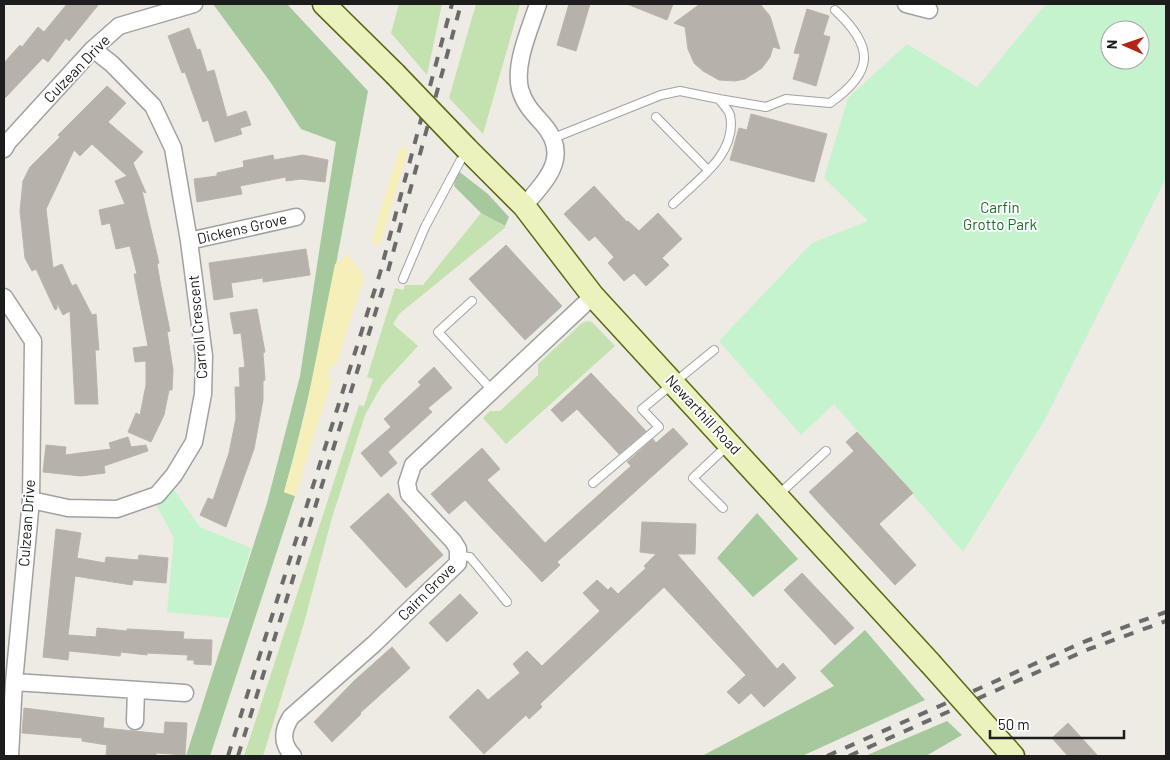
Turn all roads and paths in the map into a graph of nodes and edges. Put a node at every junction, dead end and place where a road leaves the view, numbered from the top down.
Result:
1 (194, 4) edge
2 (324, 4) edge
3 (538, 4) edge
4 (906, 4) edge
5 (835, 10) dead end
6 (928, 10) dead end
7 (93, 49) junction
8 (719, 99) junction
9 (656, 117) dead end
10 (552, 139) junction
11 (4, 149) edge
12 (466, 149) junction
13 (708, 170) junction
14 (673, 204) dead end
15 (524, 206) junction
16 (296, 217) dead end
17 (188, 241) junction
18 (403, 279) dead end
19 (593, 296) junction
20 (4, 297) edge
21 (472, 301) dead end
22 (714, 350) dead end
23 (673, 382) junction
24 (492, 390) junction
25 (730, 444) junction
26 (826, 451) dead end
27 (593, 483) dead end
28 (777, 496) junction
29 (31, 500) junction
30 (723, 508) dead end
31 (460, 556) junction
32 (507, 602) dead end
33 (14, 682) junction
34 (136, 690) junction
35 (185, 693) dead end
36 (135, 721) dead end
37 (10, 756) edge
38 (293, 756) edge
39 (1013, 756) edge

1 - 7 street, Culzean Drive
2 - 12 main road, Newarthill Road, bridge
3 - 10 street
4 - 6 street
5 - 8 lane
7 - 11 street, Culzean Drive
7 - 17 street, Carroll Crescent
8 - 10 lane
8 - 13 lane
9 - 13 lane
10 - 15 street
12 - 15 main road, Newarthill Road
12 - 18 lane
13 - 14 lane
15 - 19 main road, Newarthill Road
16 - 17 street, Dickens Grove
17 - 29 street, Carroll Crescent
19 - 23 main road, Newarthill Road
19 - 24 street, Cairn Grove
20 - 29 street, Culzean Drive
21 - 24 lane
22 - 23 lane
23 - 25 main road, Newarthill Road
23 - 27 lane
24 - 31 street, Cairn Grove
25 - 28 main road, Newarthill Road
25 - 30 lane
26 - 28 lane
28 - 39 main road, Newarthill Road, bridge
29 - 33 street, Culzean Drive
31 - 32 lane
31 - 38 street, Cairn Grove
33 - 34 street
33 - 37 street, Culzean Drive
34 - 35 street
34 - 36 street

